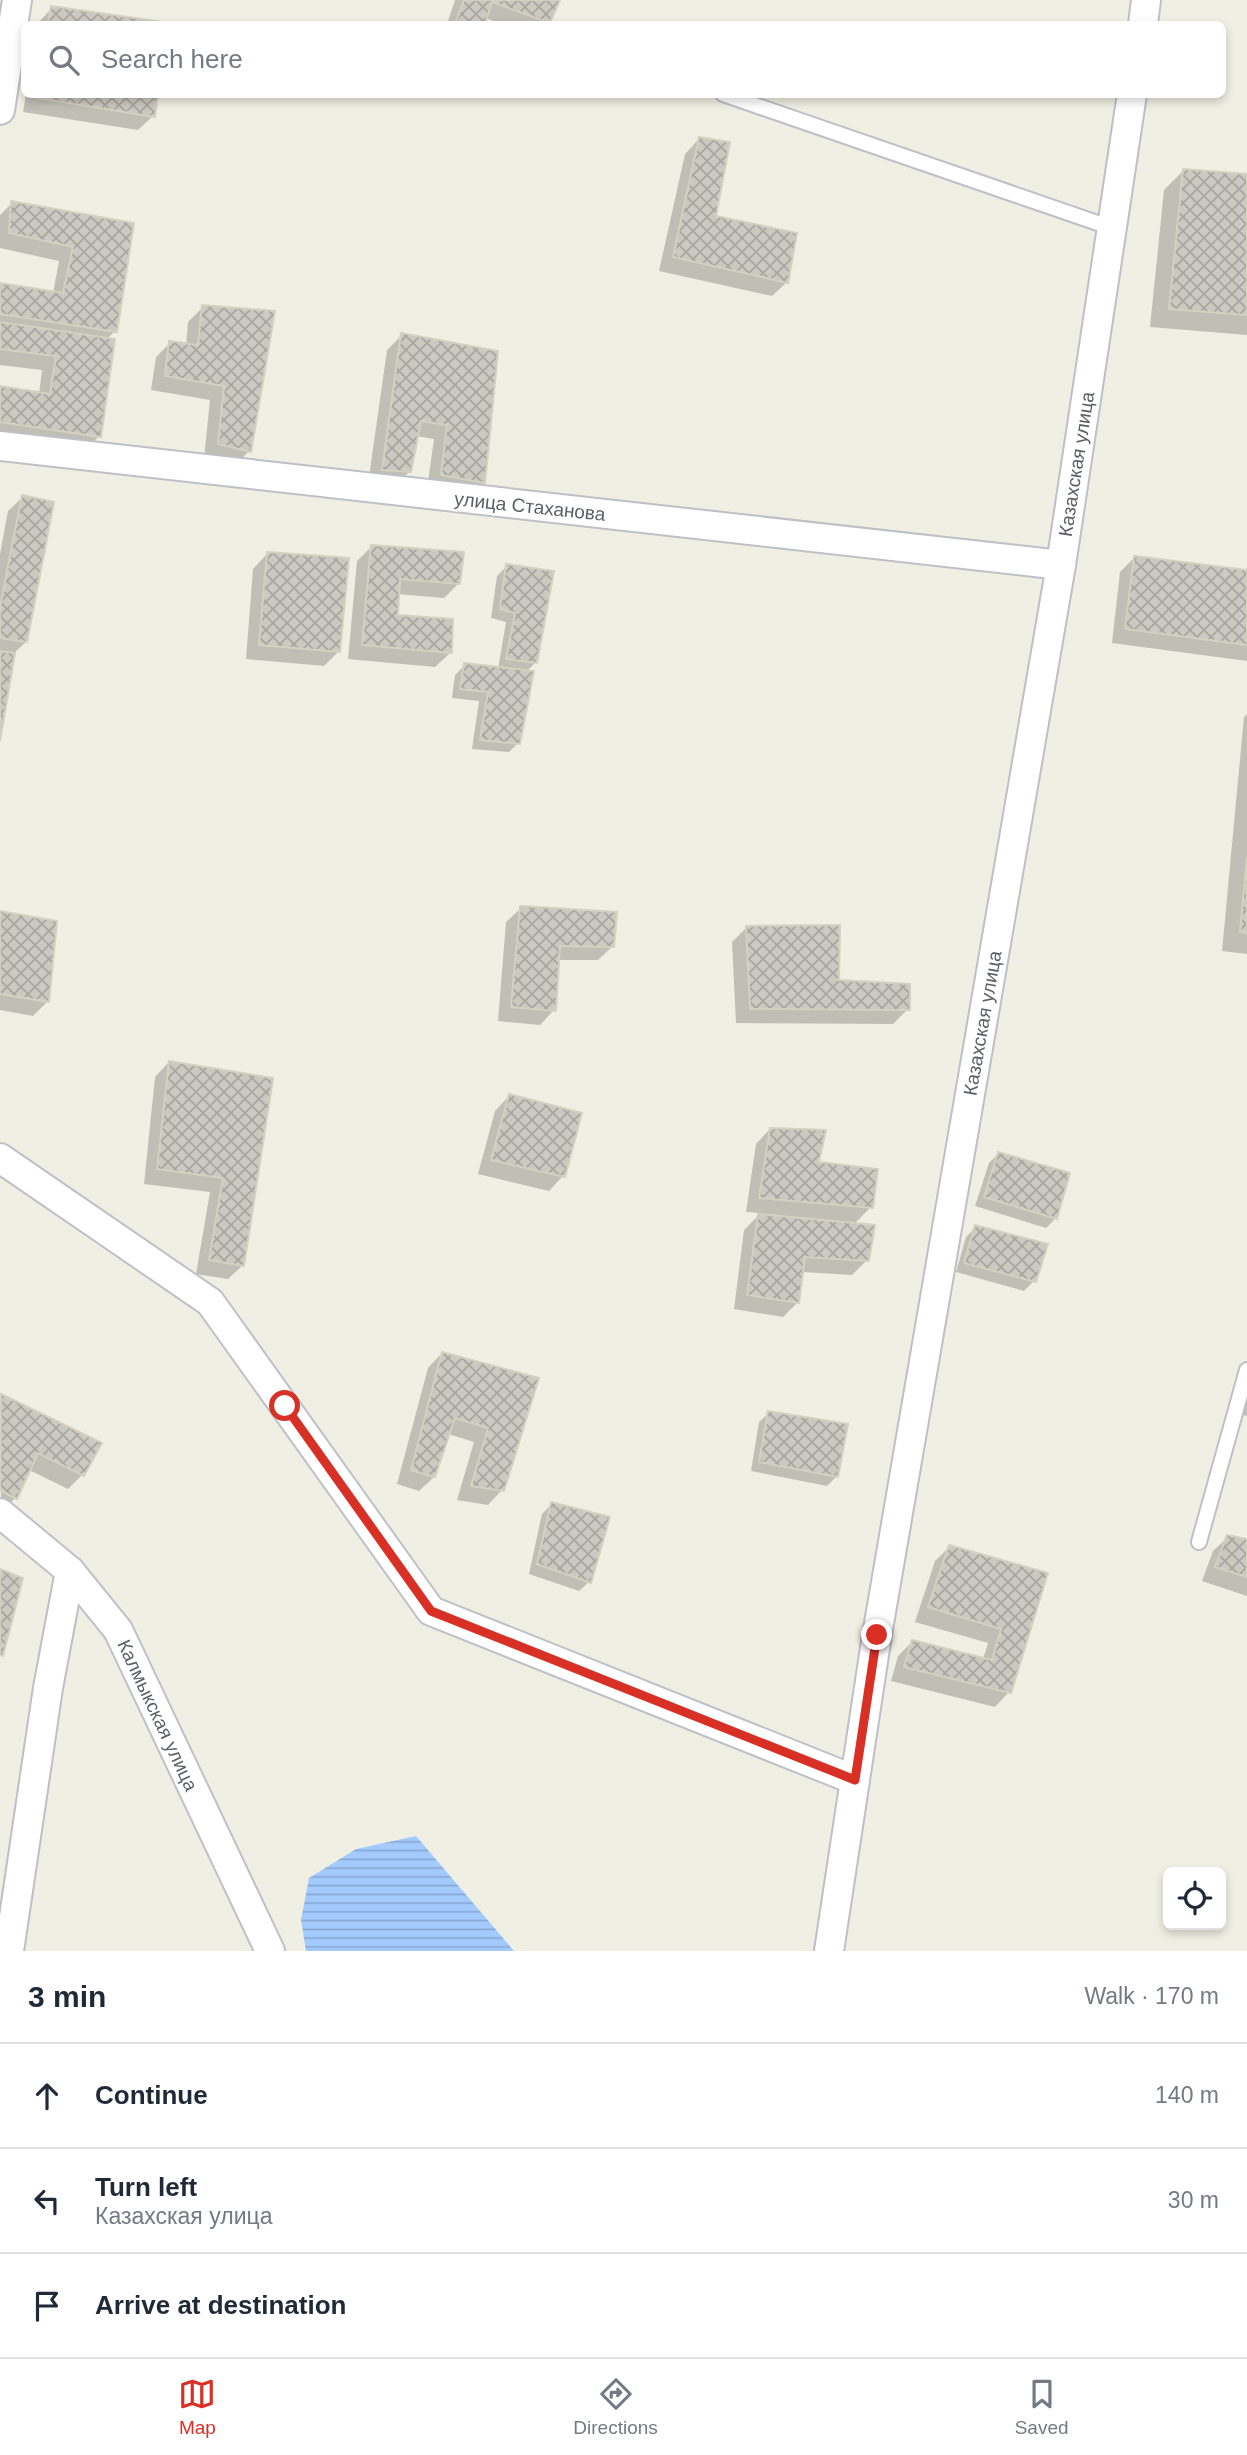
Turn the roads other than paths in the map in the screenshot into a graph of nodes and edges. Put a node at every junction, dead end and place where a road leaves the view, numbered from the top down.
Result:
1 (17, 0) edge
2 (1146, 0) edge
3 (1143, 21) edge
4 (735, 98) edge
5 (1131, 98) edge
6 (0, 110) edge
7 (1112, 228) junction
8 (0, 446) edge
9 (1061, 565) junction
10 (0, 1158) edge
11 (1247, 1370) edge
12 (0, 1513) edge
13 (1199, 1542) dead end
14 (70, 1571) junction
15 (855, 1780) junction
16 (9, 1951) edge
17 (270, 1951) edge
18 (829, 1951) edge

1 - 6 street
2 - 3 street
4 - 7 lane
5 - 7 street, Казахская улица
7 - 9 street, Казахская улица
8 - 9 street, улица Стаханова
9 - 15 street, Казахская улица
10 - 15 street
11 - 13 lane
12 - 14 street, Калмыкская улица
14 - 16 street
14 - 17 street, Калмыкская улица
15 - 18 street, Казахская улица

